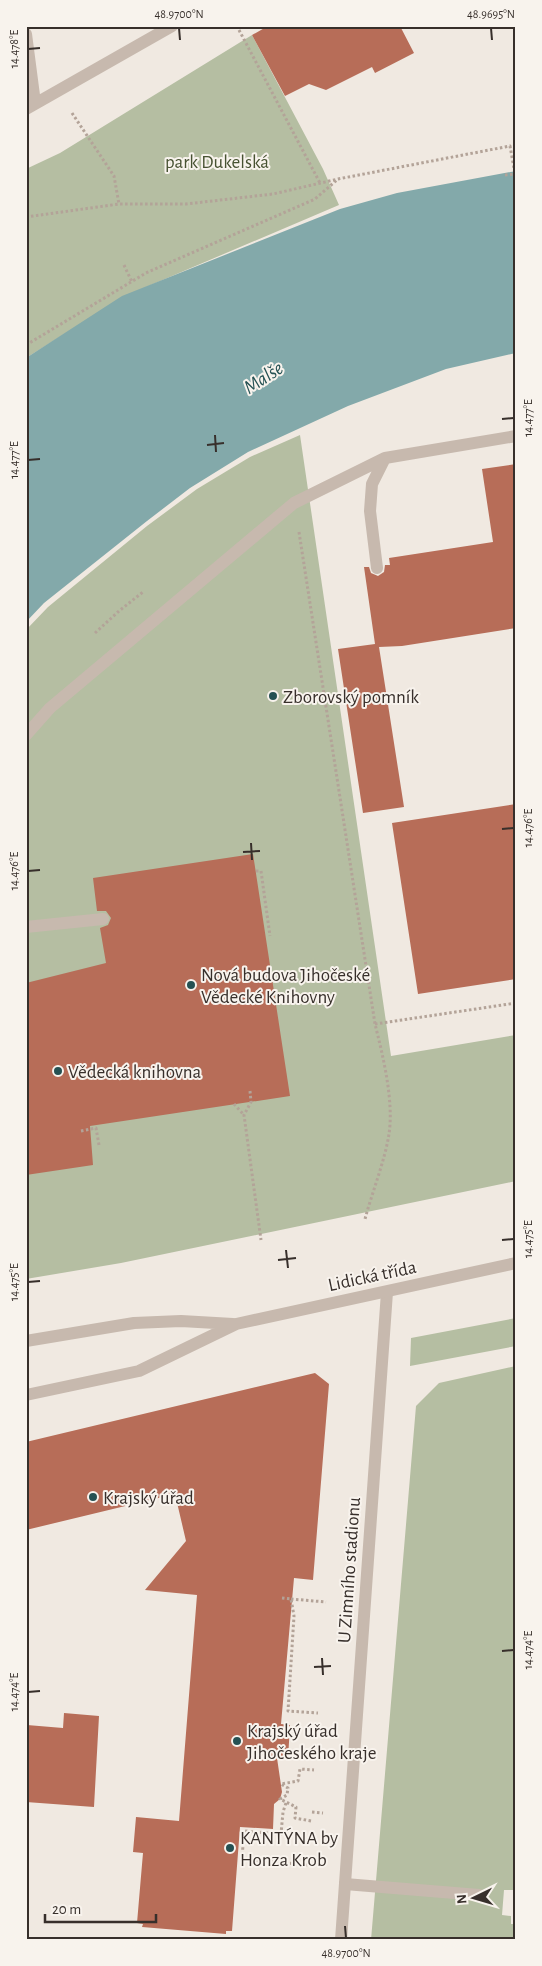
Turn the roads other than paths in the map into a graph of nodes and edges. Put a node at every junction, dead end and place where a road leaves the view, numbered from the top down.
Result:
1 (172, 26) edge
2 (26, 34) edge
3 (31, 106) edge
4 (516, 436) edge
5 (385, 458) junction
6 (377, 568) dead end
7 (26, 735) edge
8 (103, 919) dead end
9 (26, 927) edge
10 (516, 1263) edge
11 (386, 1292) junction
12 (236, 1324) junction
13 (26, 1341) edge
14 (26, 1395) edge
15 (345, 1884) junction
16 (479, 1895) dead end
17 (341, 1940) edge

1 - 3 street
2 - 3 street
4 - 5 street
5 - 6 street
5 - 7 street
8 - 9 street
10 - 11 street, Lidická třída
11 - 12 street, Lidická třída
11 - 15 street, U Zimního stadionu
12 - 13 street, Lidická třída
12 - 14 street, Lidická třída
15 - 16 street
15 - 17 street, U Zimního stadionu

